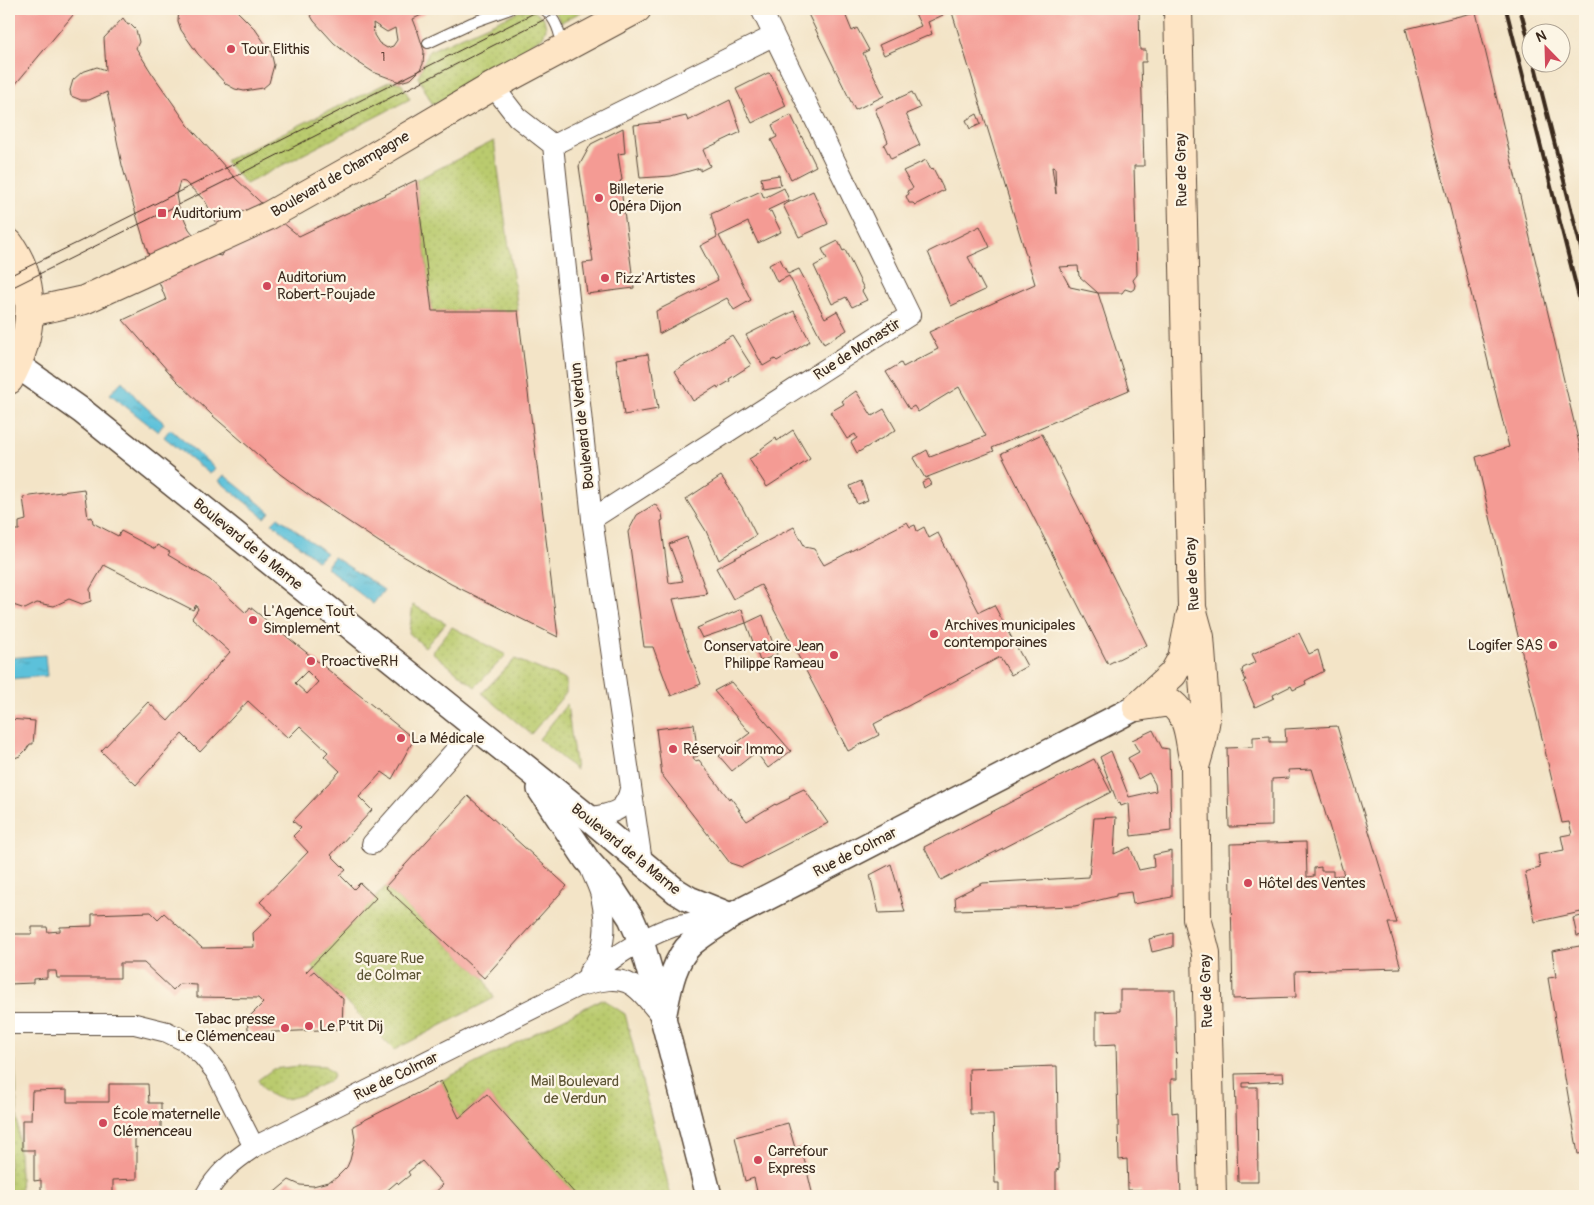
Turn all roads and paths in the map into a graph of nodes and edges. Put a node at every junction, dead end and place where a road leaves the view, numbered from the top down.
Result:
1 (510, 9) edge
2 (544, 9) edge
3 (637, 9) edge
4 (761, 9) edge
5 (1178, 9) edge
6 (773, 36) junction
7 (428, 43) dead end
8 (562, 50) junction
9 (494, 86) junction
10 (553, 146) junction
11 (9, 243) edge
12 (30, 312) junction
13 (13, 372) edge
14 (592, 519) junction
15 (1192, 608) junction
16 (1136, 707) junction
17 (476, 727) junction
18 (1194, 767) junction
19 (528, 770) junction
20 (630, 789) junction
21 (589, 818) junction
22 (372, 844) dead end
23 (587, 860) junction
24 (642, 862) junction
25 (731, 916) junction
26 (641, 941) junction
27 (574, 988) junction
28 (663, 1018) junction
29 (9, 1024) edge
30 (254, 1147) junction
31 (205, 1196) edge
32 (709, 1196) edge
33 (1212, 1196) edge

1 - 7 lane
2 - 8 lane
3 - 8 main road, Boulevard de Champagne
4 - 6 street, Rue de Monastir
5 - 15 main road, Rue de Gray
6 - 10 street
6 - 14 street, Rue de Monastir
8 - 9 main road, Boulevard de Champagne
9 - 10 street
9 - 12 main road, Boulevard de Champagne
10 - 14 street, Boulevard de Verdun
11 - 12 main road
12 - 13 main road
13 - 17 street, Boulevard de la Marne
14 - 20 street, Boulevard de Verdun
15 - 16 main road, Rue de Colmar
15 - 18 main road, Rue de Gray
16 - 18 main road, Rue de Colmar
16 - 25 street, Rue de Colmar
17 - 19 street, Boulevard de la Marne
17 - 22 street
18 - 33 main road, Rue de Gray
19 - 21 street, Boulevard de la Marne
19 - 23 street, Boulevard de la Marne
20 - 21 street
20 - 24 street, Boulevard de Verdun
21 - 24 street, Boulevard de la Marne
23 - 26 street, Boulevard de la Marne
23 - 27 street, Boulevard de la Marne
24 - 25 street, Boulevard de la Marne
25 - 26 street, Rue de Colmar
25 - 28 street
26 - 27 street, Rue de Colmar
26 - 28 street, Boulevard de la Marne
27 - 28 street, Rue de Colmar
27 - 30 street, Rue de Colmar
28 - 32 street, Boulevard de la Marne
29 - 30 street
30 - 31 street, Rue de Colmar

